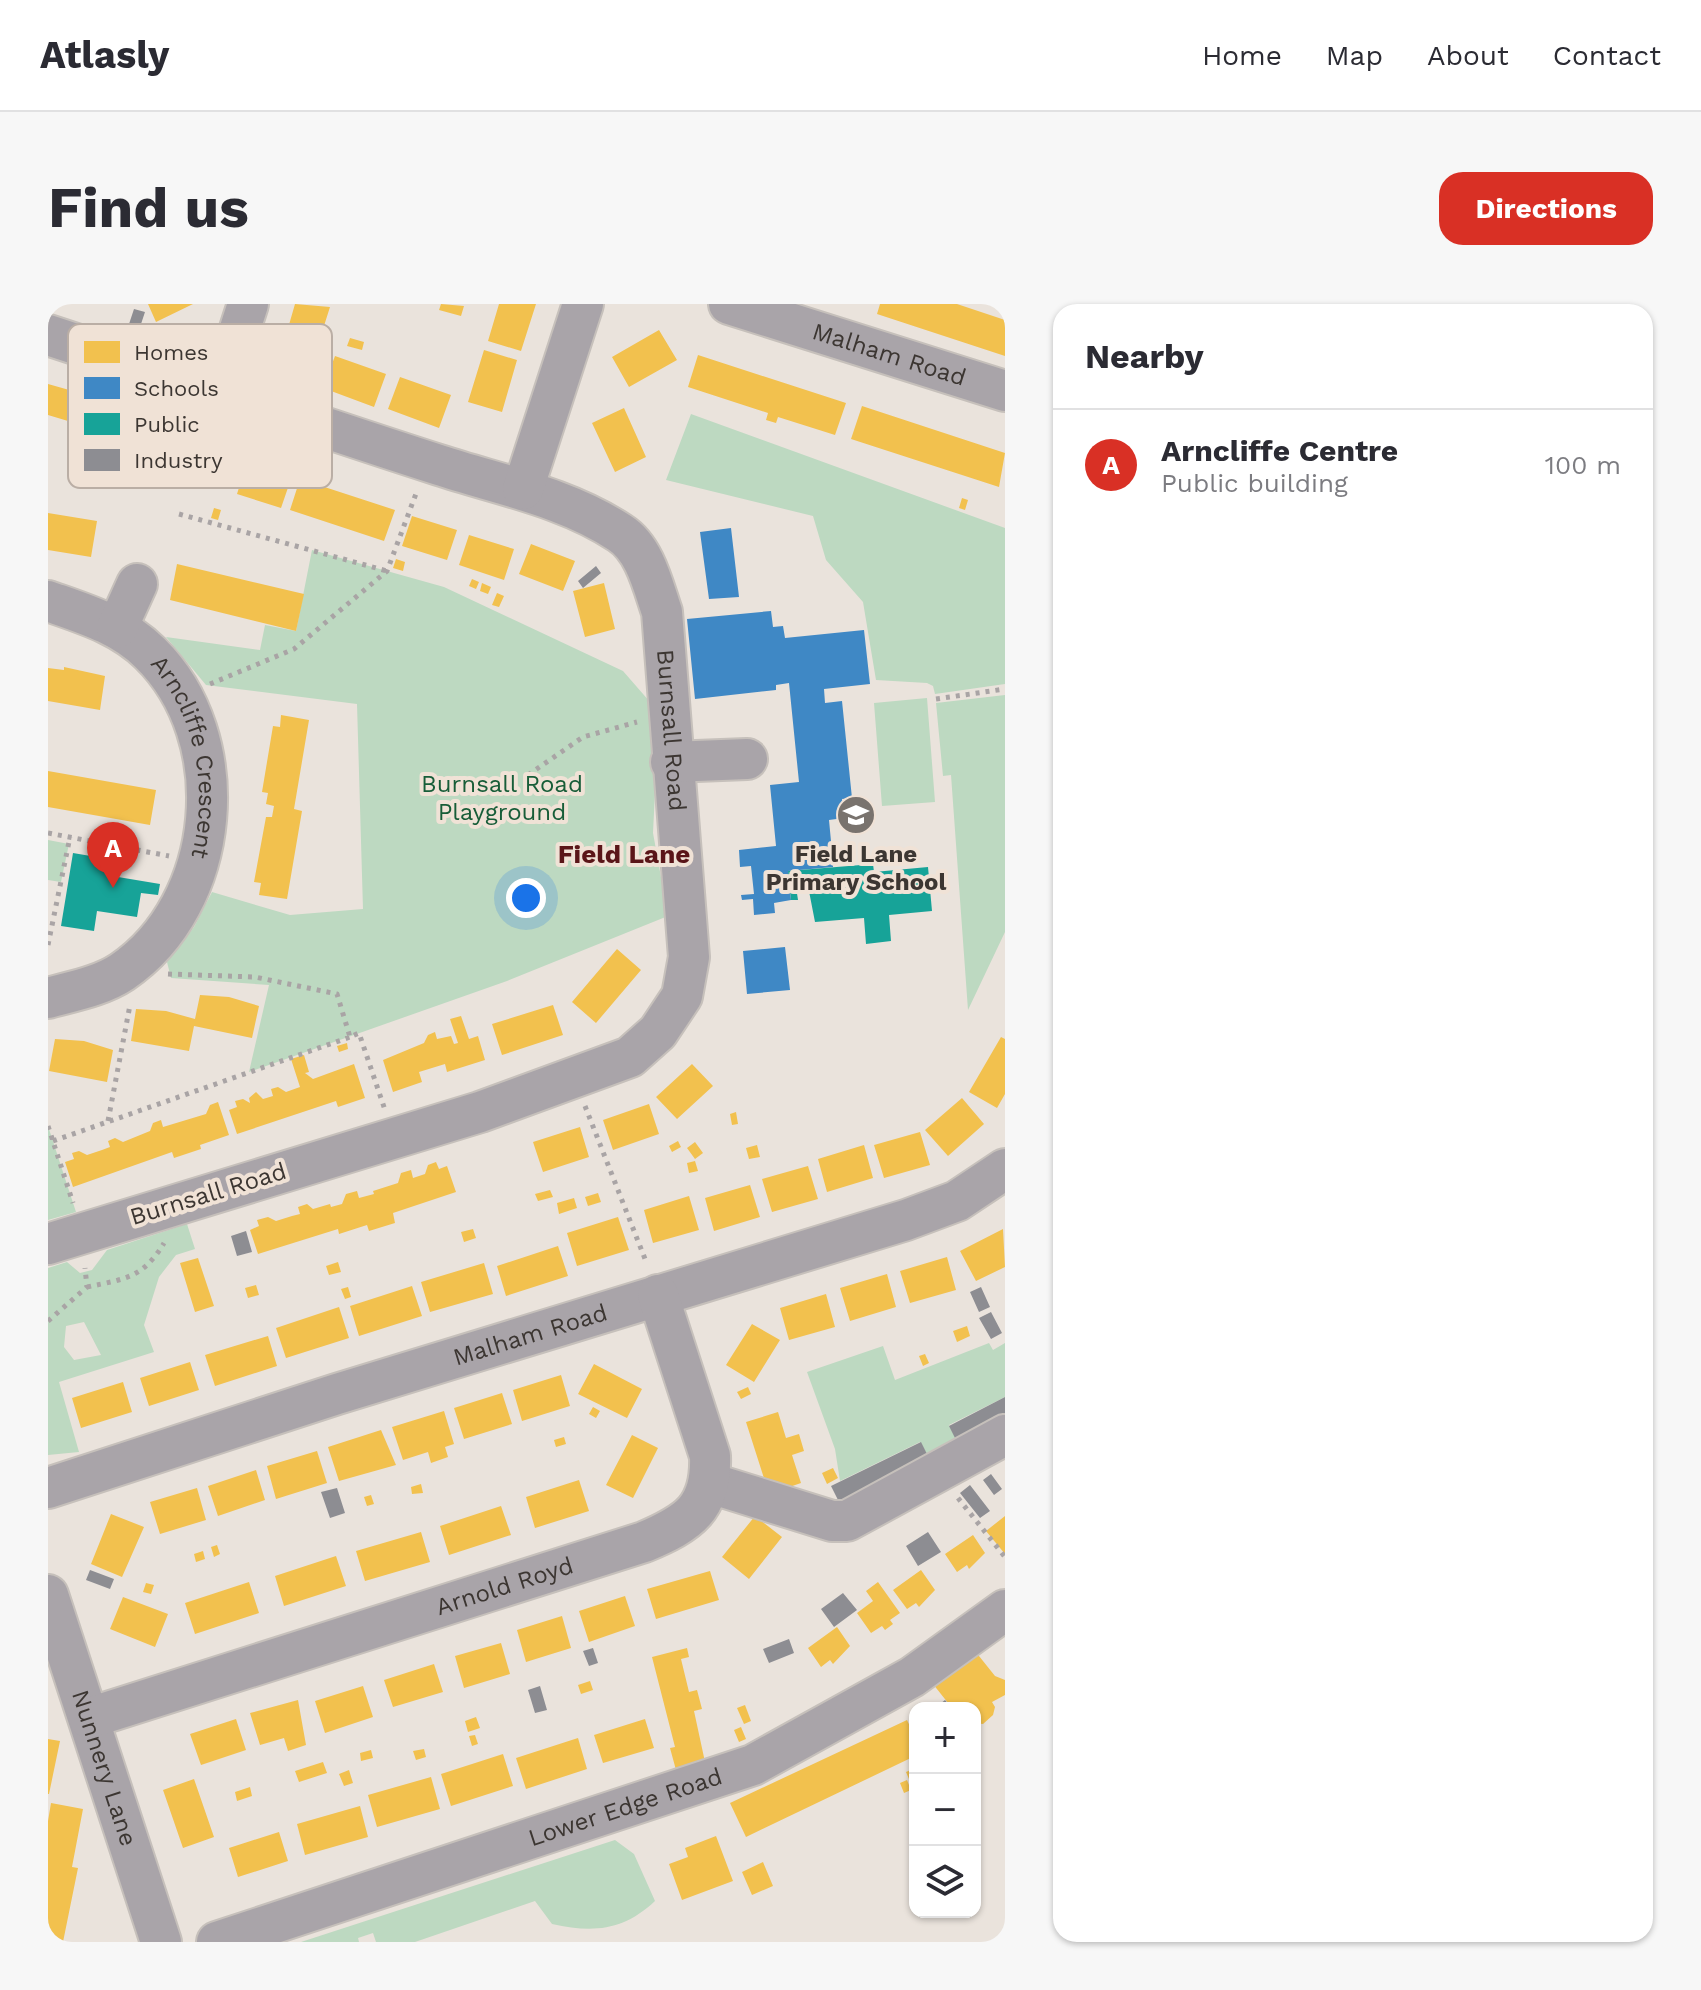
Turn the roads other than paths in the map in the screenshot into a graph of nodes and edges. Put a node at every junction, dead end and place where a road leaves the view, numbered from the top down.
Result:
1 (248, 304) edge
2 (583, 304) edge
3 (729, 304) edge
4 (242, 324) edge
5 (48, 335) edge
6 (68, 342) edge
7 (1005, 391) edge
8 (332, 429) edge
9 (523, 489) junction
10 (137, 584) dead end
11 (48, 601) edge
12 (117, 628) junction
13 (747, 759) dead end
14 (671, 762) junction
15 (48, 998) edge
16 (1005, 1169) edge
17 (65, 1238) edge
18 (658, 1295) junction
19 (1005, 1435) edge
20 (710, 1483) junction
21 (48, 1488) edge
22 (48, 1595) edge
23 (1005, 1610) edge
24 (89, 1718) junction
25 (161, 1942) edge
26 (217, 1942) edge

1 - 4 street
2 - 9 street
3 - 7 street, Malham Road
5 - 6 street, Burnsall Road
8 - 9 street, Burnsall Road
9 - 14 street, Burnsall Road
10 - 12 street
11 - 12 street, Arncliffe Crescent
12 - 15 street, Arncliffe Crescent
13 - 14 street
14 - 17 street, Burnsall Road
16 - 18 street, Malham Road
18 - 20 street
18 - 21 street, Malham Road
19 - 20 street
20 - 24 street, Arnold Royd
22 - 24 street, Nunnery Lane
23 - 26 street, Lower Edge Road
24 - 25 street, Nunnery Lane

